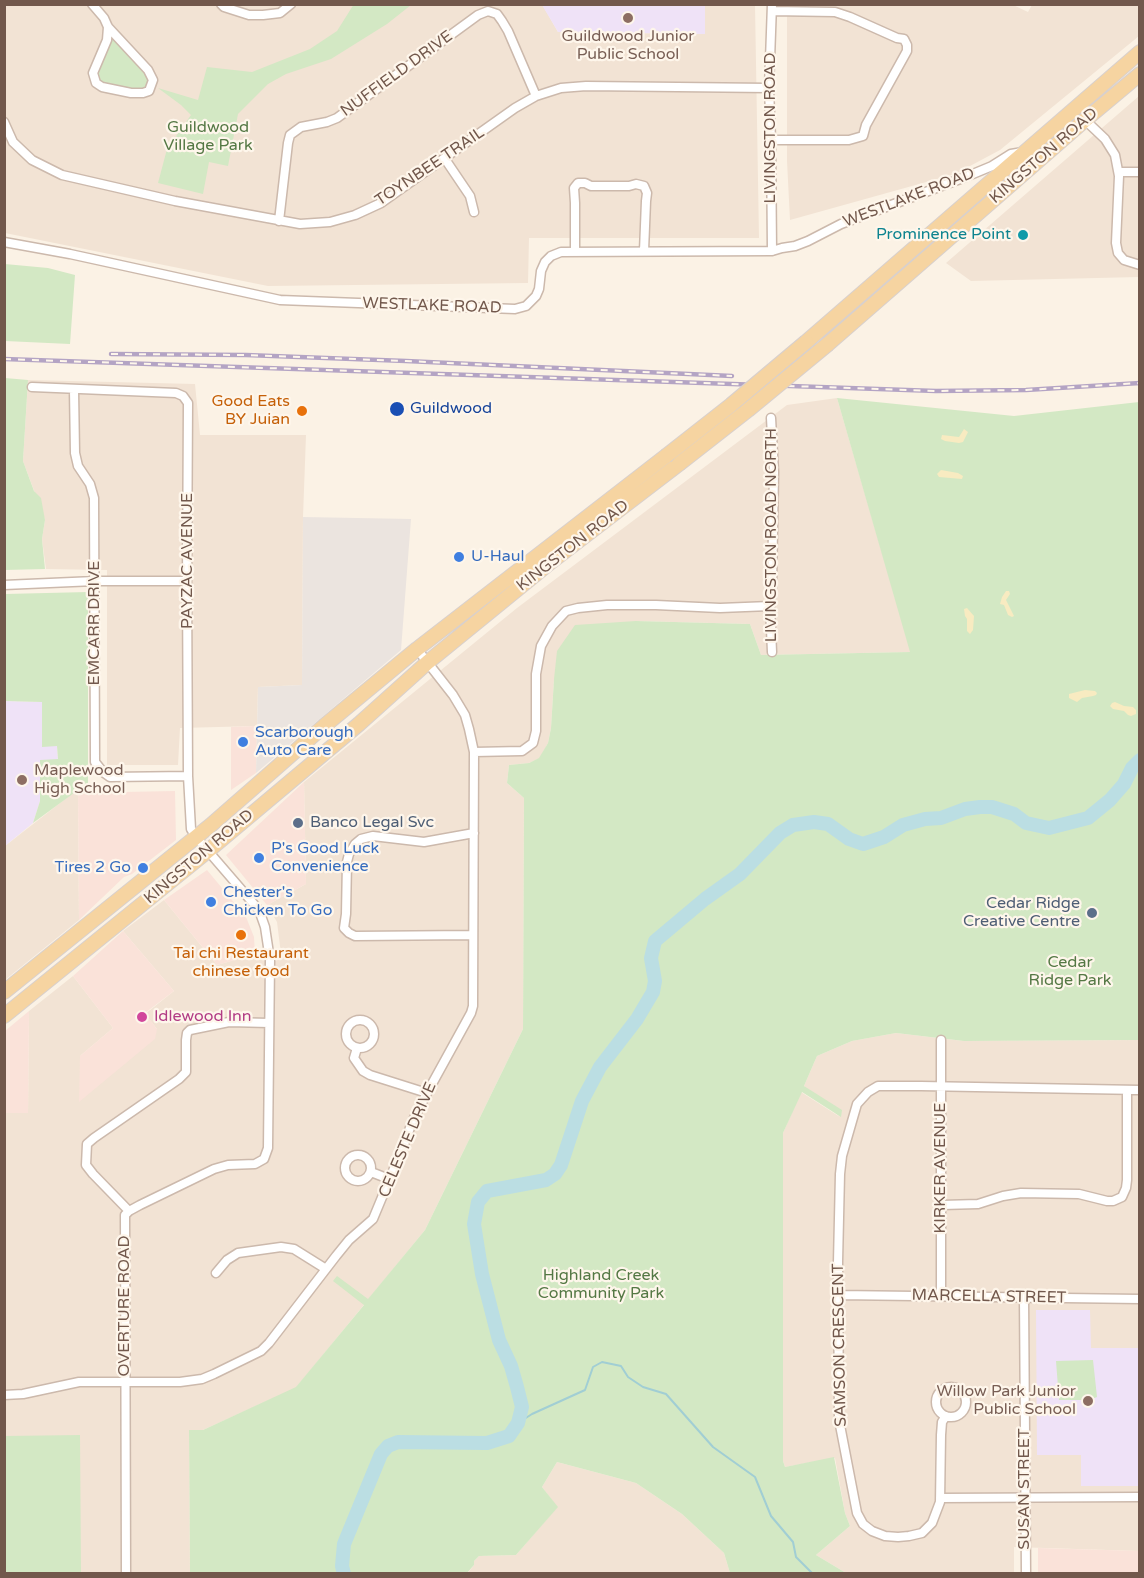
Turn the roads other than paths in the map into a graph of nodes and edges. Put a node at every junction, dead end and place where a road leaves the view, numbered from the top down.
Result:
1 (92, 4) edge
2 (221, 4) edge
3 (291, 4) edge
4 (772, 8) edge
5 (108, 27) junction
6 (1140, 52) edge
7 (1140, 74) edge
8 (769, 88) junction
9 (536, 96) junction
10 (1085, 120) junction
11 (4, 122) edge
12 (771, 140) junction
13 (1027, 151) junction
14 (445, 159) junction
15 (1119, 172) junction
16 (1140, 172) edge
17 (474, 212) dead end
18 (279, 221) junction
19 (4, 242) edge
20 (575, 251) junction
21 (644, 251) junction
22 (772, 251) junction
23 (1140, 265) edge
24 (32, 387) dead end
25 (74, 390) junction
26 (771, 418) dead end
27 (95, 581) junction
28 (187, 581) junction
29 (4, 585) edge
30 (770, 606) junction
31 (417, 649) junction
32 (772, 652) dead end
33 (428, 662) junction
34 (474, 752) junction
35 (188, 776) junction
36 (474, 833) junction
37 (196, 837) junction
38 (208, 850) junction
39 (473, 935) junction
40 (4, 992) edge
41 (4, 1016) edge
42 (269, 1023) junction
43 (941, 1041) dead end
44 (357, 1048) dead end
45 (941, 1086) junction
46 (1127, 1090) junction
47 (1140, 1090) edge
48 (426, 1093) junction
49 (371, 1172) dead end
50 (389, 1179) junction
51 (942, 1205) junction
52 (129, 1211) junction
53 (326, 1269) junction
54 (216, 1273) dead end
55 (839, 1295) junction
56 (941, 1296) junction
57 (1024, 1298) junction
58 (1140, 1299) edge
59 (126, 1383) junction
60 (4, 1395) edge
61 (946, 1416) dead end
62 (1026, 1497) junction
63 (1140, 1497) edge
64 (940, 1498) junction
65 (126, 1574) edge
66 (1026, 1574) edge

1 - 5 street
2 - 3 street
4 - 8 street, LIVINGSTON ROAD
4 - 12 street
5 - 5 street
6 - 13 main road, KINGSTON ROAD
7 - 10 main road, KINGSTON ROAD
8 - 9 street, TOYNBEE TRAIL
8 - 12 street, LIVINGSTON ROAD
9 - 14 street, TOYNBEE TRAIL
9 - 18 street, NUFFIELD DRIVE
10 - 15 street
10 - 33 main road, KINGSTON ROAD, bridge
11 - 18 street, TOYNBEE TRAIL
12 - 22 street, LIVINGSTON ROAD
13 - 22 street, WESTLAKE ROAD
13 - 31 main road, KINGSTON ROAD, bridge
14 - 17 street
14 - 18 street, TOYNBEE TRAIL
15 - 16 street
15 - 23 street
19 - 20 street, WESTLAKE ROAD
20 - 21 street, WESTLAKE ROAD
20 - 21 street
21 - 22 street, WESTLAKE ROAD
24 - 25 street
25 - 27 street, EMCARR DRIVE
25 - 28 street, PAYZAC AVENUE
26 - 30 street, LIVINGSTON ROAD NORTH
27 - 28 street
27 - 29 street
27 - 35 street, EMCARR DRIVE
28 - 35 street, PAYZAC AVENUE
30 - 32 street, LIVINGSTON ROAD NORTH
30 - 34 street
31 - 33 street, CELESTE DRIVE
31 - 37 main road, KINGSTON ROAD
33 - 34 street, CELESTE DRIVE
33 - 38 main road, KINGSTON ROAD
34 - 36 street, CELESTE DRIVE
35 - 37 street, PAYZAC AVENUE
36 - 39 street, CELESTE DRIVE
36 - 39 street
37 - 38 street, OVERTURE ROAD
37 - 40 main road, KINGSTON ROAD
38 - 41 main road, KINGSTON ROAD
38 - 42 street, OVERTURE ROAD
39 - 48 street, CELESTE DRIVE
42 - 52 street, OVERTURE ROAD
42 - 52 street
43 - 45 street, KIRKER AVENUE
44 - 48 street
45 - 46 street, SAMSON CRESCENT
45 - 51 street, KIRKER AVENUE
45 - 55 street, SAMSON CRESCENT
46 - 47 street, SAMSON CRESCENT
46 - 51 street
48 - 50 street, CELESTE DRIVE
49 - 50 street
50 - 53 street, CELESTE DRIVE
51 - 56 street, KIRKER AVENUE
52 - 59 street, OVERTURE ROAD
53 - 54 street
53 - 59 street, CELESTE DRIVE
55 - 56 street, MARCELLA STREET
55 - 64 street, SAMSON CRESCENT
56 - 57 street, MARCELLA STREET
57 - 58 street, MARCELLA STREET
57 - 62 street, SUSAN STREET
59 - 60 street, CELESTE DRIVE
59 - 65 street, OVERTURE ROAD
61 - 64 street, SAMSON CRESCENT
62 - 63 street
62 - 64 street
62 - 66 street, SUSAN STREET

